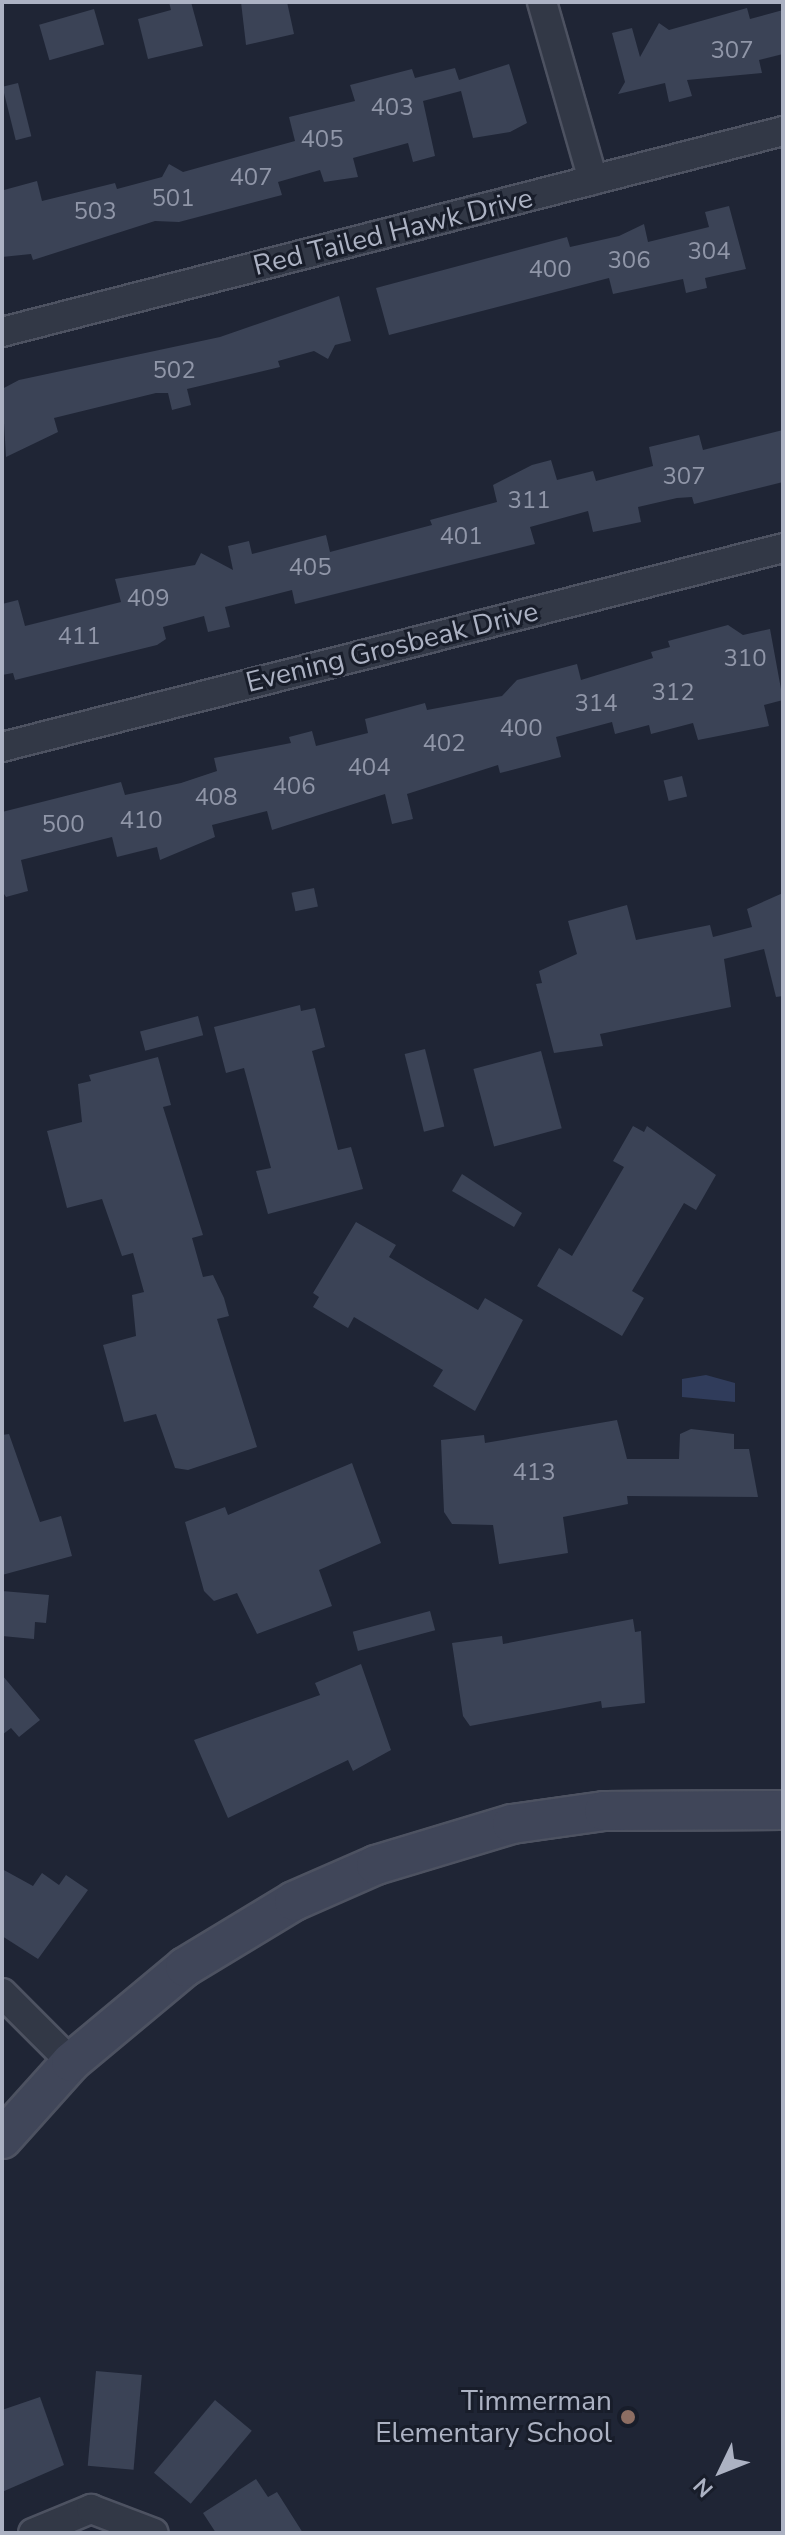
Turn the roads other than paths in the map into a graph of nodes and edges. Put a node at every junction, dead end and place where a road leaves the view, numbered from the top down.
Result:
1 (542, 2) edge
2 (783, 131) edge
3 (593, 180) junction
4 (2, 332) edge
5 (783, 548) edge
6 (2, 747) edge
7 (783, 1810) edge
8 (2, 1993) edge
9 (71, 2062) junction
10 (2, 2139) edge
11 (33, 2533) edge
12 (154, 2533) edge

1 - 3 street
2 - 3 street, Red Tailed Hawk Drive
3 - 4 street, Red Tailed Hawk Drive
5 - 6 street, Evening Grosbeak Drive
7 - 9 street
8 - 9 street
9 - 10 street
11 - 12 street

